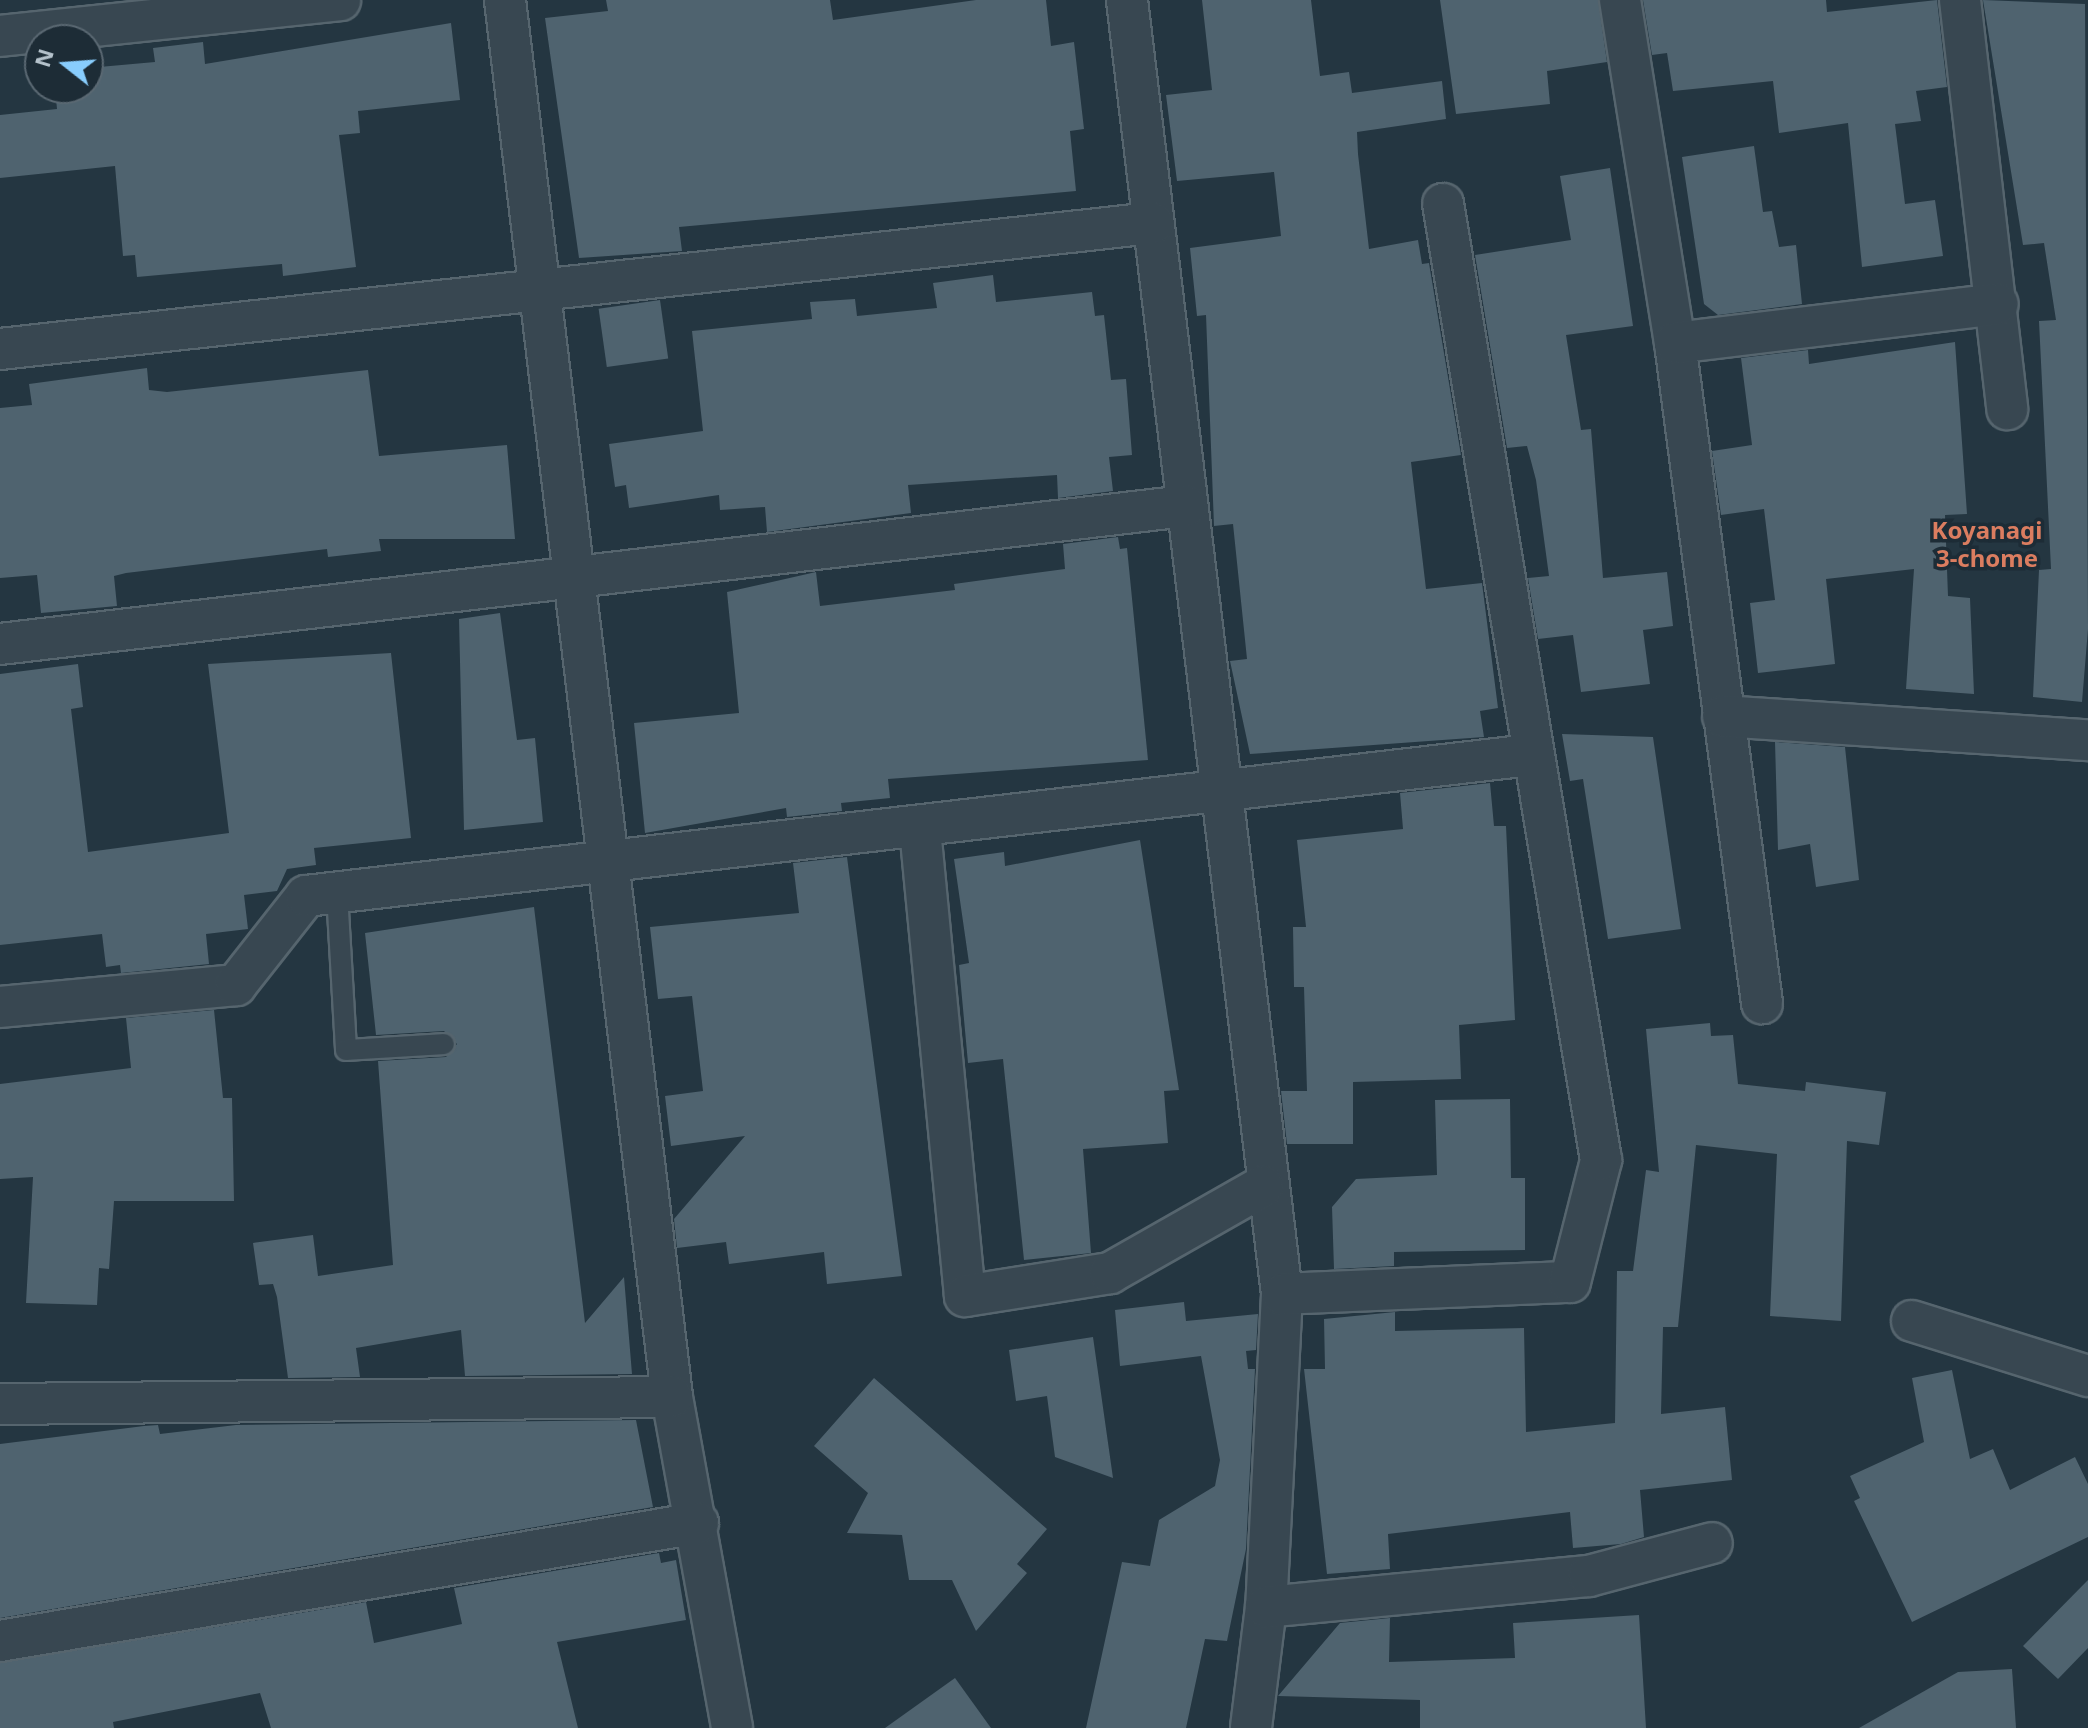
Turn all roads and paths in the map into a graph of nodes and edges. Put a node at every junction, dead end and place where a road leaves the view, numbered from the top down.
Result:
1 (340, 0) edge
2 (505, 0) edge
3 (1127, 0) edge
4 (1620, 0) edge
5 (1960, 0) edge
6 (0, 36) edge
7 (1443, 204) dead end
8 (1153, 223) junction
9 (536, 290) junction
10 (1998, 304) junction
11 (1675, 343) junction
12 (0, 349) edge
13 (2007, 409) dead end
14 (1186, 506) junction
15 (574, 579) junction
16 (0, 644) edge
17 (1723, 716) junction
18 (2088, 740) edge
19 (1531, 755) junction
20 (1220, 794) junction
21 (920, 829) junction
22 (611, 866) junction
23 (337, 893) junction
24 (1762, 1003) dead end
25 (0, 1007) edge
26 (444, 1044) dead end
27 (1263, 1186) junction
28 (1282, 1294) junction
29 (1912, 1321) dead end
30 (2088, 1376) edge
31 (672, 1397) junction
32 (0, 1404) edge
33 (698, 1523) junction
34 (1712, 1543) dead end
35 (1266, 1607) junction
36 (0, 1641) edge
37 (732, 1728) edge
38 (1251, 1728) edge

1 - 6 street
2 - 9 street
3 - 8 street
4 - 11 street
5 - 10 street
7 - 19 street
8 - 9 street
8 - 14 street
9 - 12 street
9 - 15 street
10 - 11 street
10 - 13 street
11 - 17 street
14 - 15 street
14 - 20 street
15 - 16 street
15 - 22 street
17 - 18 street
17 - 24 street
19 - 20 street
19 - 28 street
20 - 21 street
20 - 27 street
21 - 22 street
21 - 27 street
22 - 23 street
22 - 31 street
23 - 25 street
23 - 26 lane
27 - 28 street
28 - 35 street
29 - 30 street
31 - 32 street
31 - 33 street
33 - 36 street
33 - 37 street
34 - 35 street
35 - 38 street

